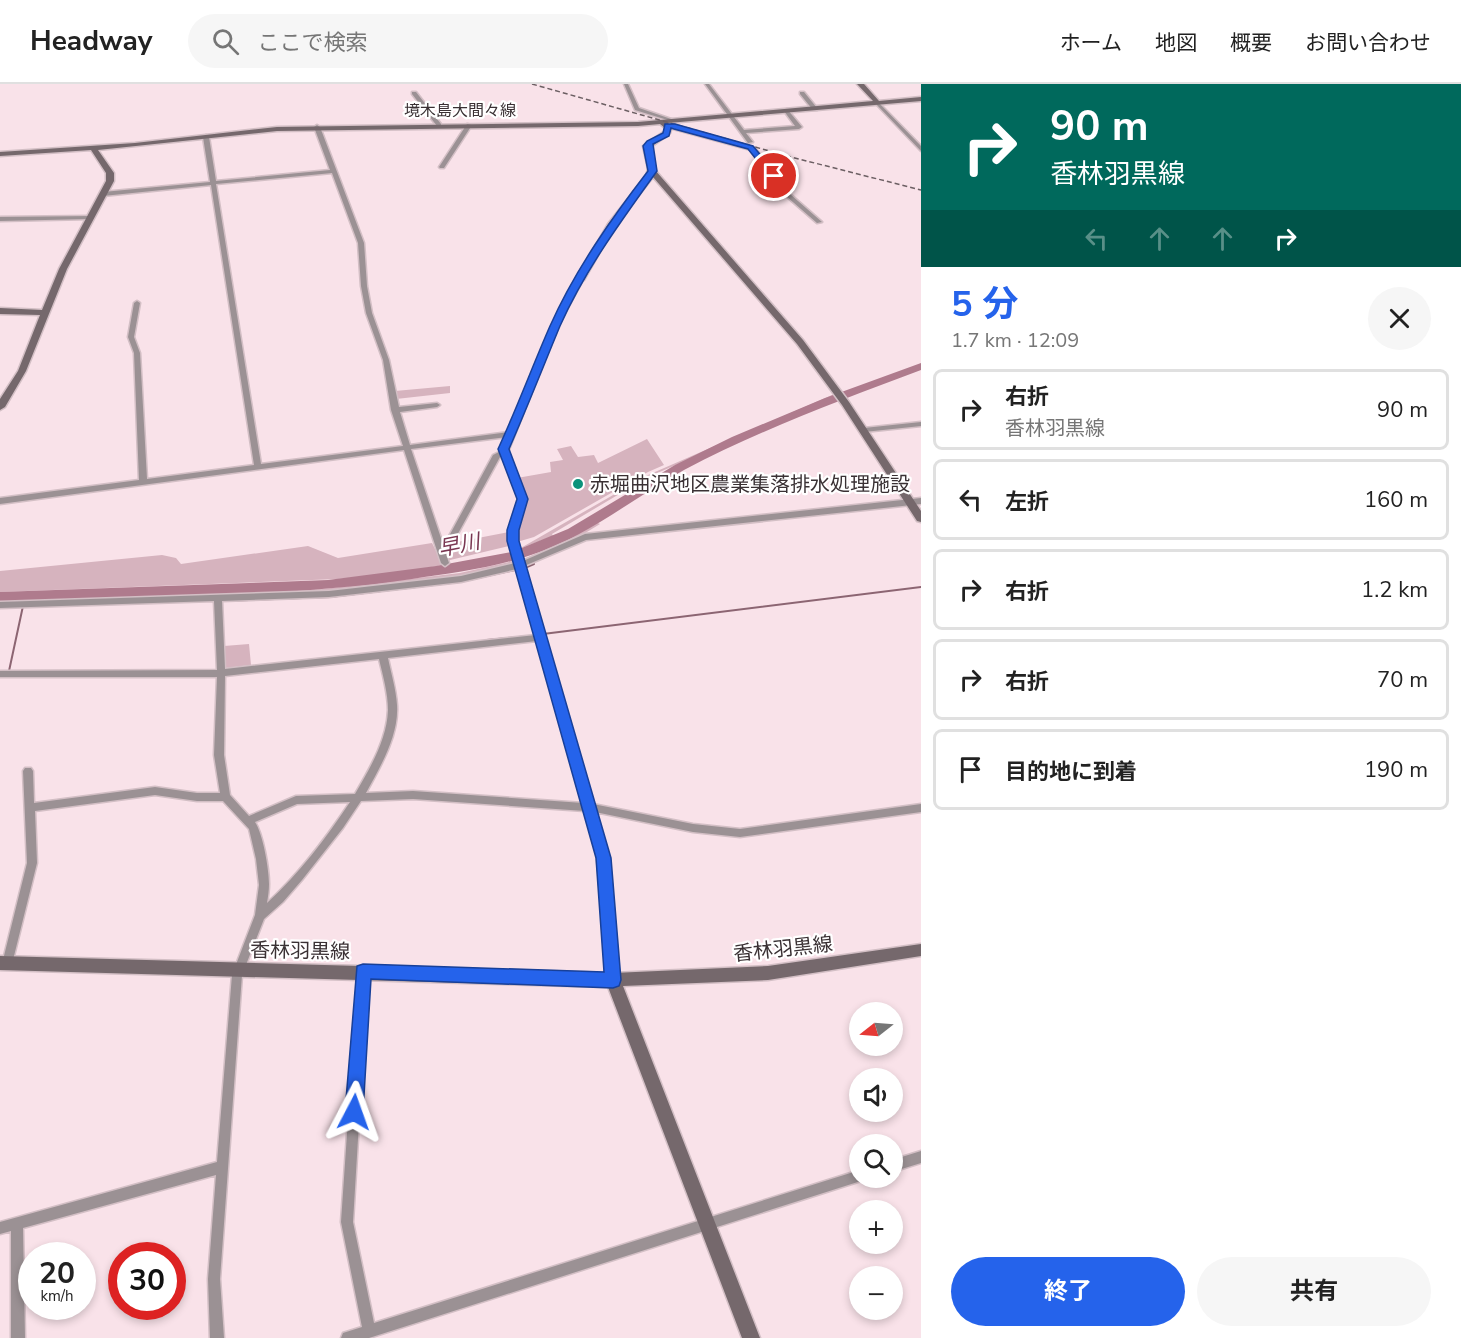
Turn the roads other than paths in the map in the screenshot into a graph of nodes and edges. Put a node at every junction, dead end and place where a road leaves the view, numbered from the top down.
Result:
1 (626, 84) edge
2 (707, 84) edge
3 (860, 84) edge
4 (414, 93) dead end
5 (802, 93) dead end
6 (921, 99) edge
7 (878, 103) junction
8 (815, 109) junction
9 (787, 111) junction
10 (731, 116) junction
11 (667, 123) junction
12 (439, 125) junction
13 (470, 125) junction
14 (317, 127) junction
15 (743, 132) junction
16 (206, 137) junction
17 (750, 142) dead end
18 (93, 147) junction
19 (921, 149) edge
20 (0, 154) edge
21 (442, 167) dead end
22 (333, 171) junction
23 (652, 171) junction
24 (213, 182) junction
25 (103, 194) junction
26 (90, 217) junction
27 (0, 219) edge
28 (819, 222) dead end
29 (581, 278) joint
30 (138, 303) dead end
31 (0, 311) edge
32 (43, 313) junction
33 (0, 389) edge
34 (10, 391) junction
35 (437, 405) dead end
36 (0, 407) edge
37 (396, 410) junction
38 (921, 424) edge
39 (864, 430) junction
40 (510, 434) junction
41 (407, 447) junction
42 (504, 452) junction
43 (258, 466) junction
44 (143, 483) junction
45 (0, 501) edge
46 (921, 501) edge
47 (910, 502) junction
48 (921, 519) edge
49 (441, 551) junction
50 (445, 563) dead end
51 (519, 564) junction
52 (218, 598) junction
53 (0, 605) edge
54 (540, 638) junction
55 (383, 656) junction
56 (221, 673) junction
57 (0, 674) edge
58 (28, 771) dead end
59 (225, 796) junction
60 (359, 797) junction
61 (589, 807) junction
62 (29, 808) junction
63 (921, 808) edge
64 (248, 820) junction
65 (260, 915) junction
66 (921, 950) edge
67 (4, 964) edge
68 (238, 969) junction
69 (363, 972) junction
70 (613, 980) junction
71 (921, 1157) edge
72 (903, 1163) edge
73 (222, 1167) junction
74 (849, 1180) edge
75 (16, 1223) junction
76 (707, 1225) junction
77 (0, 1228) edge
78 (369, 1331) junction
79 (18, 1338) edge
80 (217, 1338) edge
81 (348, 1338) edge
82 (751, 1338) edge

1 - 11 street
2 - 10 street
3 - 7 street
4 - 12 street
5 - 8 street
6 - 7 street, 境木島大間々線
7 - 8 street, 境木島大間々線
7 - 19 street
8 - 9 street, 境木島大間々線
9 - 10 street, 境木島大間々線
9 - 15 street
10 - 11 street, 境木島大間々線
10 - 15 street
11 - 13 street, 境木島大間々線
11 - 23 street
11 - 28 street
12 - 13 street, 境木島大間々線
12 - 14 street, 境木島大間々線
13 - 21 street
14 - 16 street, 境木島大間々線
14 - 22 street
15 - 17 street
16 - 18 street, 境木島大間々線
16 - 24 street
18 - 20 street, 境木島大間々線
18 - 25 street
22 - 24 street
22 - 37 street
23 - 29 street
23 - 39 street
24 - 25 street
24 - 43 street
25 - 26 street
26 - 27 street
26 - 32 street
29 - 40 street
30 - 44 street
31 - 32 street
32 - 34 street
33 - 34 street
34 - 36 street
35 - 37 street
37 - 41 street
38 - 39 street
39 - 47 street
40 - 41 street
40 - 42 street
41 - 43 street
41 - 49 street
42 - 49 street
42 - 51 street
43 - 44 street
44 - 45 street
46 - 47 street
47 - 48 street
47 - 51 street
49 - 50 street
51 - 52 street
51 - 54 street
52 - 53 street
52 - 56 street
54 - 55 street
54 - 61 street
55 - 56 street
55 - 60 street
56 - 57 street
56 - 59 street
58 - 62 street
59 - 62 street
59 - 64 street
60 - 61 street
60 - 64 street
60 - 65 street
61 - 63 street
61 - 70 street
62 - 67 street
64 - 65 street
65 - 68 street
66 - 70 street, 香林羽黒線
67 - 68 street, 香林羽黒線
68 - 69 street, 香林羽黒線
68 - 73 street
69 - 70 street, 香林羽黒線
69 - 78 street
70 - 76 street
71 - 72 street
73 - 75 street
73 - 80 street
74 - 76 street
75 - 77 street
75 - 79 street
76 - 78 street
76 - 82 street
78 - 81 street

